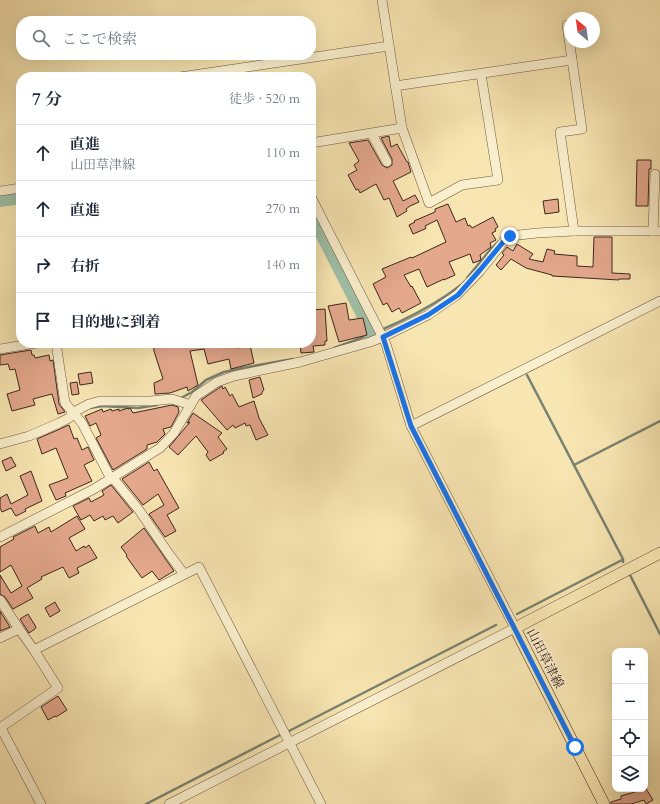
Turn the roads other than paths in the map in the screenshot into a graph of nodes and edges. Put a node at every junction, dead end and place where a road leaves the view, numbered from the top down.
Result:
1 (382, 0) edge
2 (389, 46) junction
3 (570, 48) edge
4 (316, 57) edge
5 (295, 60) edge
6 (572, 60) junction
7 (214, 72) edge
8 (481, 74) junction
9 (395, 86) junction
10 (402, 128) junction
11 (372, 134) junction
12 (316, 142) edge
13 (387, 162) dead end
14 (655, 174) dead end
15 (16, 189) edge
16 (0, 191) edge
17 (316, 207) edge
18 (574, 231) junction
19 (656, 231) edge
20 (660, 301) edge
21 (383, 337) junction
22 (16, 346) edge
23 (57, 348) edge
24 (0, 349) edge
25 (190, 405) junction
26 (72, 413) junction
27 (411, 426) junction
28 (0, 444) edge
29 (112, 478) junction
30 (0, 537) edge
31 (660, 553) edge
32 (184, 574) junction
33 (0, 600) edge
34 (515, 628) junction
35 (19, 629) junction
36 (0, 638) edge
37 (34, 650) junction
38 (0, 728) edge
39 (286, 736) junction
40 (41, 804) edge
41 (169, 804) edge
42 (321, 804) edge
43 (604, 804) edge

1 - 2 street
2 - 4 street
2 - 9 street
3 - 6 street
5 - 7 street
6 - 8 street
6 - 18 street
8 - 9 street
8 - 10 street
9 - 10 street
10 - 11 street
11 - 12 street
11 - 13 street
14 - 19 street
15 - 16 street
17 - 21 street
18 - 19 street
18 - 21 street
20 - 27 street
21 - 25 street
21 - 27 street
22 - 24 street
23 - 26 street
25 - 26 street
25 - 29 street
26 - 28 street
26 - 29 street
27 - 34 street
29 - 30 street
29 - 32 street
31 - 34 main road, 山田草津線
32 - 37 street
32 - 39 street
33 - 35 street
34 - 39 street
34 - 43 main road, 山田草津線
35 - 36 street
35 - 37 street
37 - 38 street
38 - 40 street
39 - 41 street
39 - 42 street

